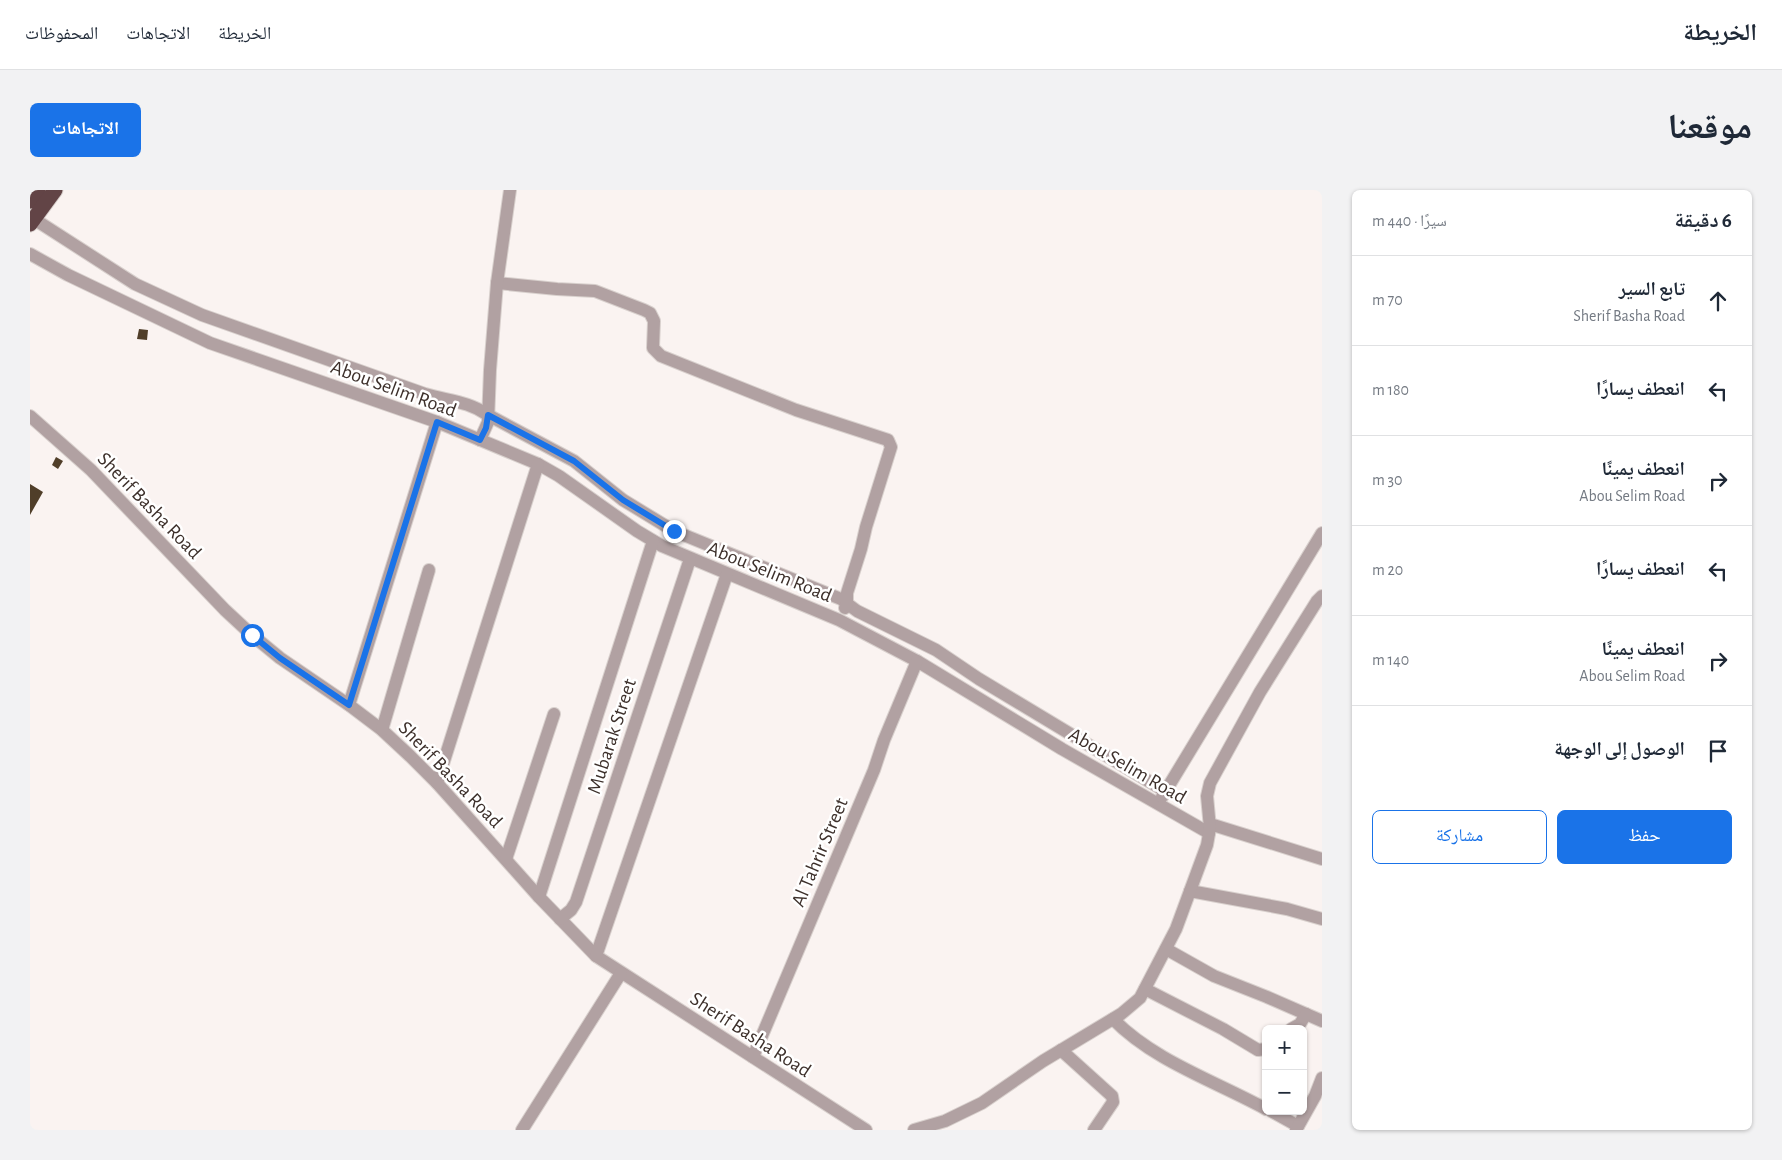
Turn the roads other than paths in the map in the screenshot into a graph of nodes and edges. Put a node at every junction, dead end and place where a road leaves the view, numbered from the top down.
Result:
1 (38, 190) edge
2 (55, 190) edge
3 (510, 190) edge
4 (30, 201) edge
5 (32, 222) edge
6 (30, 254) edge
7 (497, 283) junction
8 (488, 415) junction
9 (30, 416) edge
10 (437, 422) junction
11 (480, 440) junction
12 (538, 464) junction
13 (1322, 533) edge
14 (653, 541) junction
15 (690, 559) junction
16 (429, 570) dead end
17 (727, 574) junction
18 (1322, 596) edge
19 (847, 603) junction
20 (839, 620) junction
21 (917, 661) junction
22 (349, 705) junction
23 (554, 714) dead end
24 (382, 730) junction
25 (437, 783) junction
26 (1165, 791) junction
27 (1158, 804) junction
28 (1210, 828) junction
29 (506, 859) junction
30 (1322, 859) edge
31 (1190, 891) junction
32 (539, 897) junction
33 (560, 919) junction
34 (1322, 920) edge
35 (1166, 949) junction
36 (596, 956) junction
37 (621, 973) junction
38 (1145, 989) junction
39 (1306, 1014) junction
40 (1113, 1019) junction
41 (1322, 1021) edge
42 (1298, 1025) edge
43 (1061, 1050) junction
44 (1262, 1050) edge
45 (753, 1057) junction
46 (1322, 1078) edge
47 (1262, 1106) edge
48 (1277, 1115) edge
49 (1297, 1128) edge
50 (522, 1130) edge
51 (866, 1130) edge
52 (914, 1130) edge
53 (1094, 1130) edge

1 - 4 highway
2 - 5 highway
3 - 7 street
5 - 8 street, Abou Selim Road
6 - 10 street, Abou Selim Road
7 - 8 street
7 - 19 street
8 - 11 street
8 - 19 street, Abou Selim Road
9 - 22 street, Sherif Basha Road
10 - 11 street, Abou Selim Road
10 - 22 street
11 - 12 street, Abou Selim Road
12 - 14 street, Abou Selim Road
12 - 25 street
13 - 26 street
14 - 15 street, Abou Selim Road
14 - 32 street
15 - 17 street, Abou Selim Road
15 - 33 street, Mubarak Street
16 - 24 street
17 - 20 street, Abou Selim Road
17 - 36 street
18 - 28 street
19 - 20 street
19 - 26 street, Abou Selim Road
20 - 21 street, Abou Selim Road
21 - 27 street, Abou Selim Road
21 - 45 street, Al Tahrir Street
22 - 24 street, Sherif Basha Road
23 - 29 street
24 - 25 street, Sherif Basha Road
25 - 29 street, Sherif Basha Road
26 - 27 street
27 - 28 street, Abou Selim Road
28 - 30 street, Abou Selim Road
28 - 31 street
29 - 32 street, Sherif Basha Road
31 - 34 street
31 - 35 street
32 - 33 street, Sherif Basha Road
33 - 36 street, Sherif Basha Road
35 - 38 street
35 - 39 street
36 - 37 street, Sherif Basha Road
37 - 45 street, Sherif Basha Road
37 - 50 street
38 - 40 street
38 - 44 street
39 - 41 street
39 - 42 street
40 - 43 street
40 - 47 street
43 - 52 street
43 - 53 street
45 - 51 street, Sherif Basha Road
46 - 49 street
48 - 49 street

